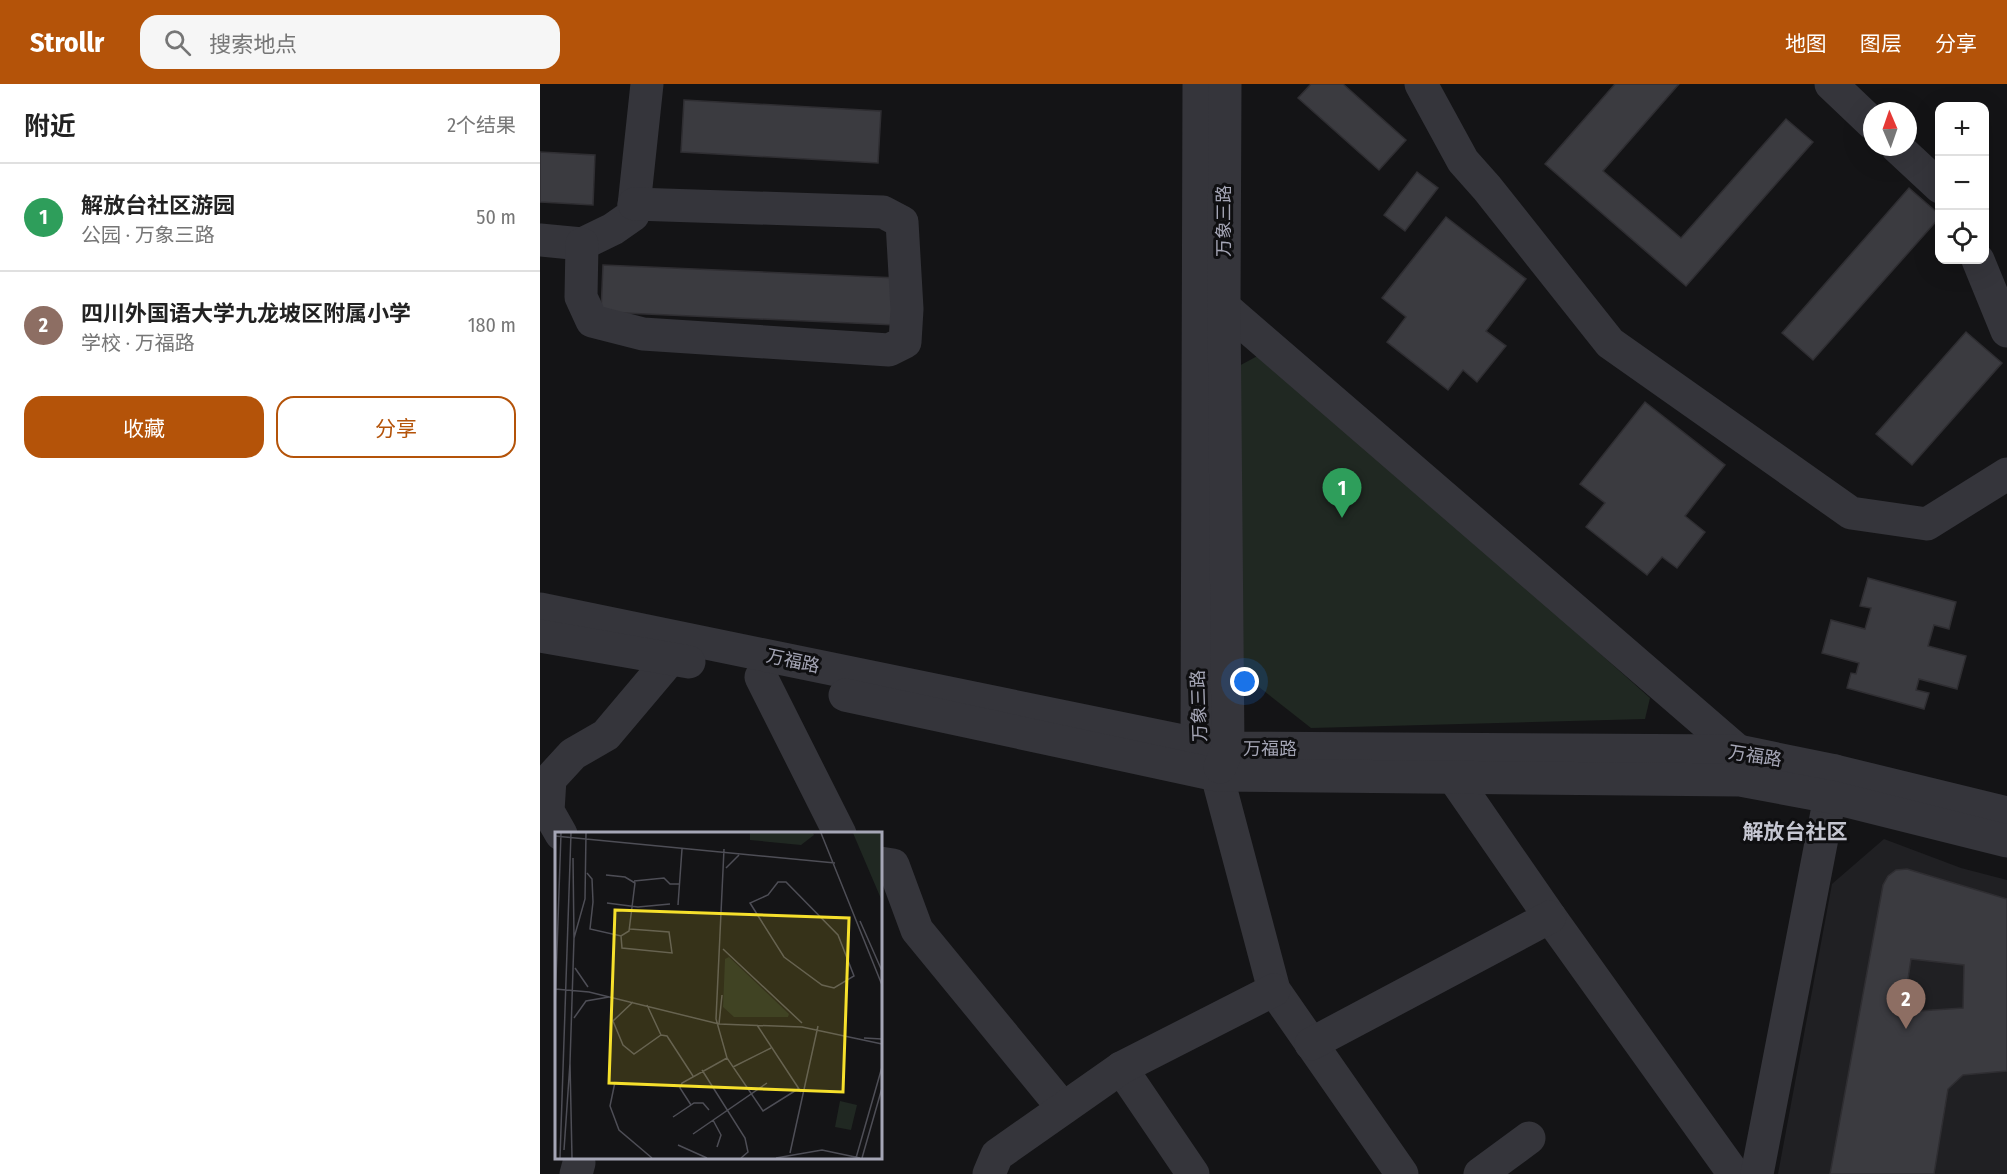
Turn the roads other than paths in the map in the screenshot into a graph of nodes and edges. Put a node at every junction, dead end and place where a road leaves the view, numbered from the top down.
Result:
1 (647, 84) edge
2 (1199, 84) edge
3 (1224, 84) edge
4 (1420, 84) edge
5 (1831, 84) edge
6 (1863, 114) edge
7 (1907, 156) edge
8 (1935, 182) edge
9 (634, 204) junction
10 (540, 240) edge
11 (582, 244) junction
12 (1980, 264) edge
13 (1224, 307) junction
14 (2007, 331) edge
15 (2007, 474) edge
16 (540, 609) edge
17 (540, 636) edge
18 (671, 658) junction
19 (760, 677) junction
20 (1738, 751) junction
21 (1214, 756) junction
22 (1454, 778) junction
23 (1833, 784) junction
24 (2007, 813) edge
25 (560, 832) edge
26 (839, 832) edge
27 (2007, 841) edge
28 (882, 862) edge
29 (1550, 917) junction
30 (1274, 990) junction
31 (1311, 1044) junction
32 (1121, 1068) junction
33 (1063, 1108) junction
34 (1529, 1138) dead end
35 (1734, 1172) edge
36 (989, 1174) edge
37 (1193, 1174) edge
38 (1402, 1174) edge
39 (1480, 1174) edge

1 - 9 street
2 - 21 street, 万象三路
3 - 13 street, 万象三路
4 - 15 street
5 - 6 street
7 - 8 street
9 - 11 street
9 - 11 street
10 - 11 street
12 - 14 street
13 - 20 street
13 - 21 street, 万象三路
16 - 21 street, 万福路
17 - 18 street, 万福路
18 - 19 street, 万福路
18 - 25 street
19 - 21 street, 万福路
19 - 26 street
20 - 21 street, 万福路
20 - 23 street, 万福路
21 - 22 street, 万福路
21 - 30 street
22 - 23 street, 万福路
22 - 29 street
23 - 24 street, 万福路
23 - 27 street, 万福路
23 - 35 street
28 - 33 street
29 - 31 street
29 - 35 street
30 - 31 street
30 - 32 street
31 - 38 street
32 - 33 street
32 - 37 street
33 - 36 street
34 - 39 street

